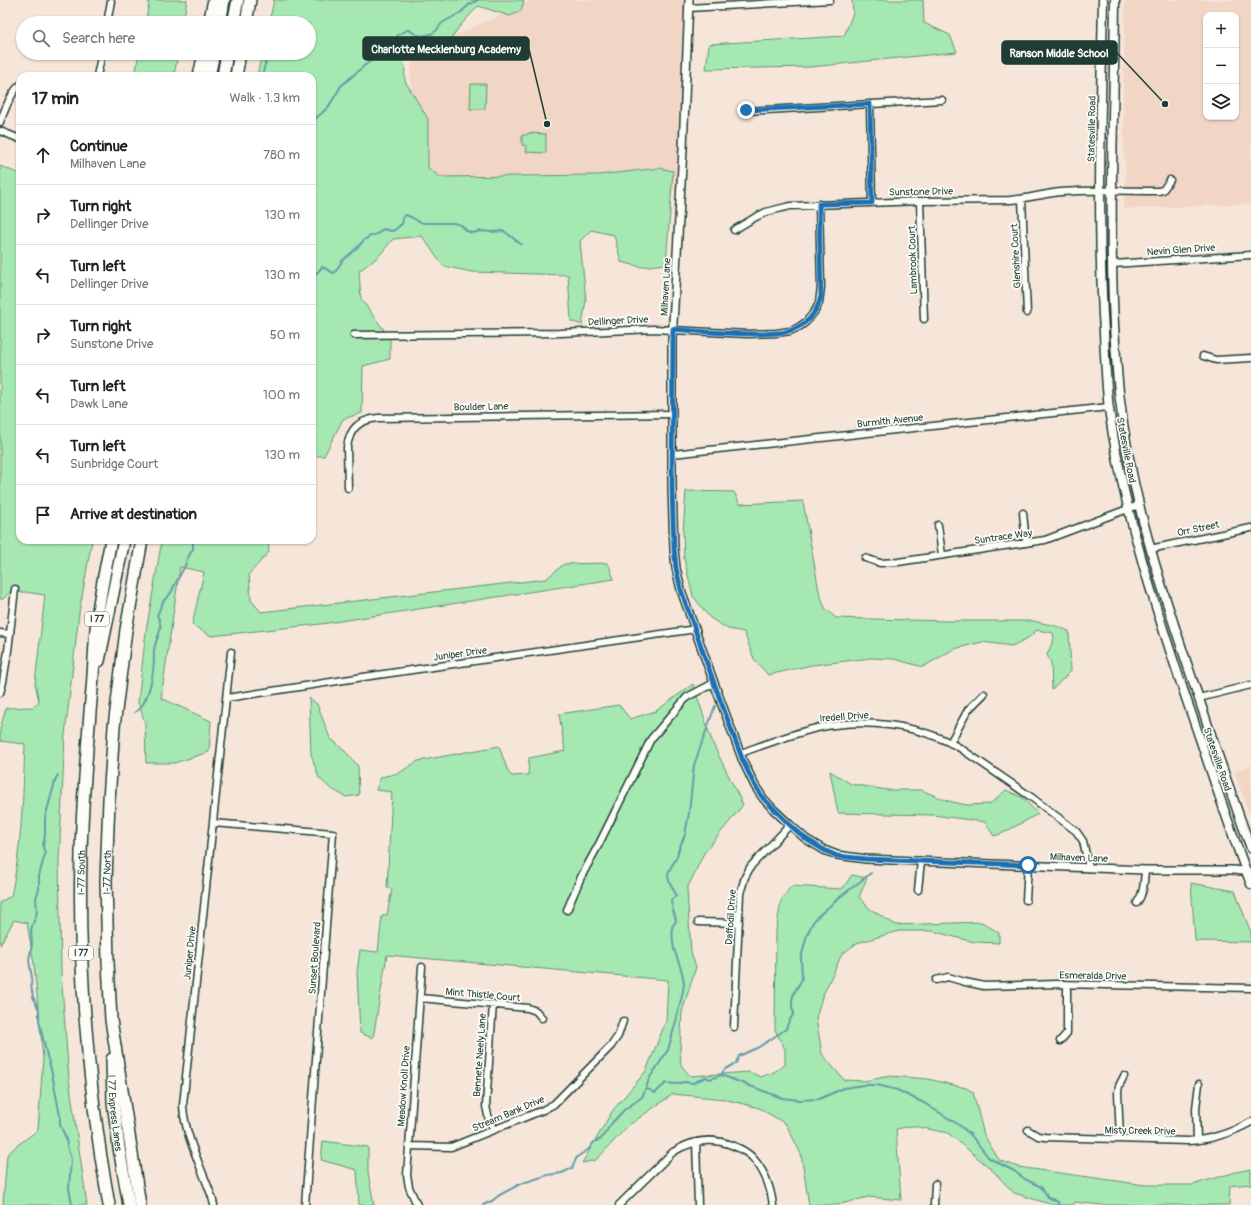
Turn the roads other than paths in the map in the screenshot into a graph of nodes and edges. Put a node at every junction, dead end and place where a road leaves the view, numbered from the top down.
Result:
1 (214, 0) edge
2 (224, 0) edge
3 (238, 0) edge
4 (250, 0) edge
5 (688, 0) edge
6 (830, 0) edge
7 (1103, 0) edge
8 (1115, 0) edge
9 (111, 1) dead end
10 (688, 8) junction
11 (108, 16) edge
12 (211, 16) edge
13 (221, 16) edge
14 (235, 16) edge
15 (247, 16) edge
16 (100, 60) edge
17 (202, 60) edge
18 (213, 60) edge
19 (226, 60) edge
20 (239, 60) edge
21 (98, 72) edge
22 (200, 72) edge
23 (211, 72) edge
24 (224, 72) edge
25 (237, 72) edge
26 (16, 89) edge
27 (942, 100) dead end
28 (870, 104) junction
29 (746, 110) dead end
30 (0, 122) edge
31 (0, 131) edge
32 (16, 137) edge
33 (1170, 180) dead end
34 (1100, 191) junction
35 (1112, 191) junction
36 (1022, 199) junction
37 (920, 201) junction
38 (872, 203) junction
39 (819, 204) junction
40 (734, 230) dead end
41 (1251, 255) edge
42 (1112, 264) junction
43 (1027, 312) dead end
44 (924, 319) dead end
45 (673, 329) junction
46 (354, 335) dead end
47 (1203, 356) dead end
48 (1251, 358) edge
49 (1109, 407) junction
50 (672, 414) junction
51 (672, 454) junction
52 (348, 488) dead end
53 (1140, 506) junction
54 (1129, 509) junction
55 (1023, 513) dead end
56 (938, 525) dead end
57 (1251, 528) edge
58 (1026, 543) junction
59 (110, 544) edge
60 (123, 544) edge
61 (141, 544) edge
62 (1150, 549) junction
63 (942, 555) junction
64 (865, 558) dead end
65 (15, 589) dead end
66 (696, 629) junction
67 (0, 633) edge
68 (10, 634) junction
69 (231, 652) dead end
70 (714, 683) junction
71 (1251, 685) edge
72 (0, 693) edge
73 (984, 694) dead end
74 (227, 698) junction
75 (1199, 698) junction
76 (92, 699) junction
77 (950, 743) junction
78 (741, 753) junction
79 (213, 823) junction
80 (790, 825) junction
81 (1251, 848) edge
82 (921, 861) junction
83 (1028, 865) junction
84 (1089, 868) junction
85 (1145, 870) junction
86 (1249, 872) edge
87 (1251, 884) edge
88 (918, 890) dead end
89 (1026, 900) dead end
90 (1137, 903) dead end
91 (567, 910) dead end
92 (698, 922) dead end
93 (739, 923) junction
94 (422, 967) dead end
95 (936, 980) dead end
96 (1067, 984) junction
97 (1251, 988) edge
98 (420, 998) junction
99 (493, 1004) junction
100 (542, 1018) dead end
101 (111, 1020) junction
102 (623, 1021) dead end
103 (734, 1027) dead end
104 (1060, 1041) dead end
105 (1124, 1076) dead end
106 (1199, 1084) dead end
107 (1251, 1122) edge
108 (494, 1130) junction
109 (1028, 1130) dead end
110 (1120, 1139) junction
111 (1197, 1140) junction
112 (696, 1142) junction
113 (409, 1146) junction
114 (935, 1184) dead end
115 (109, 1205) edge
116 (129, 1205) edge
117 (140, 1205) edge
118 (214, 1205) edge
119 (305, 1205) edge
120 (417, 1205) edge
121 (619, 1205) edge
122 (698, 1205) edge
123 (773, 1205) edge
124 (934, 1205) edge

1 - 12 highway
2 - 13 highway
3 - 14 highway
4 - 15 highway
5 - 10 street, Milhaven Lane
6 - 10 street
7 - 34 main road, Statesville Road
8 - 35 main road, Statesville Road
9 - 11 street
10 - 45 street, Milhaven Lane
16 - 21 street
17 - 22 highway
18 - 23 highway
19 - 24 highway
20 - 25 highway
26 - 30 street
27 - 28 street
28 - 29 street
28 - 38 street
31 - 32 street
33 - 35 street, Sunstone Drive
34 - 35 street, Sunstone Drive
34 - 36 street, Sunstone Drive
34 - 49 main road, Statesville Road
35 - 42 main road, Statesville Road
36 - 37 street, Sunstone Drive
36 - 43 street, Glenshire Court
37 - 38 street, Sunstone Drive
37 - 44 street, Lambrook Court
38 - 39 street, Sunstone Drive
39 - 40 street, Sunstone Drive
39 - 45 street, Dellinger Drive
41 - 42 street, Nevin Glen Drive
42 - 53 main road, Statesville Road
45 - 46 street, Dellinger Drive
45 - 50 street, Milhaven Lane
47 - 48 street
49 - 51 street, Burmith Avenue
49 - 54 main road, Statesville Road
50 - 51 street, Milhaven Lane
50 - 52 street, Boulder Lane
51 - 66 street, Milhaven Lane
53 - 54 street, Suntrace Way
53 - 62 main road, Statesville Road
54 - 58 street, Suntrace Way
54 - 86 main road, Statesville Road
55 - 58 street
56 - 63 street
57 - 62 street, Orr Street
58 - 63 street, Suntrace Way
59 - 76 highway, I-77 South / I 77
60 - 76 highway, I 77
61 - 101 highway, I-77 North / I 77
62 - 75 main road, Statesville Road
63 - 64 street, Suntrace Way
65 - 68 street
66 - 70 street, Milhaven Lane
66 - 74 street, Juniper Drive
67 - 68 street
68 - 72 street
69 - 74 street, Juniper Drive
70 - 78 street, Milhaven Lane
70 - 91 street
71 - 75 street
73 - 77 street
74 - 79 street, Juniper Drive
75 - 81 main road, Statesville Road
76 - 115 highway, I-77 South / I 77
77 - 78 street, Iredell Drive
77 - 84 street, Iredell Drive
78 - 80 street, Milhaven Lane
79 - 118 street, Juniper Drive
79 - 119 street, Sunset Boulevard
80 - 82 street, Milhaven Lane
80 - 93 street, Daffodil Drive
82 - 83 street, Milhaven Lane
82 - 88 street
83 - 84 street, Milhaven Lane
83 - 89 street
84 - 85 street, Milhaven Lane
85 - 86 street, Milhaven Lane
85 - 90 street
86 - 87 main road, Statesville Road
92 - 93 street
93 - 103 street, Daffodil Drive
94 - 98 street, Meadow Knoll Drive
95 - 96 street, Esmeralda Drive
96 - 97 street, Esmeralda Drive
96 - 104 street
98 - 99 street, Mint Thistle Court
98 - 113 street, Meadow Knoll Drive
99 - 100 street, Mint Thistle Court
99 - 108 street, Bennete Neely Lane
101 - 116 highway, I 77 Express Lanes / I 77
101 - 117 highway, I-77 North / I 77
102 - 108 street, Stream Bank Drive
105 - 110 street
106 - 111 street
107 - 111 street, Misty Creek Drive
108 - 113 street, Stream Bank Drive
109 - 110 street, Misty Creek Drive
110 - 111 street, Misty Creek Drive
112 - 121 street
112 - 122 street
112 - 123 street
113 - 120 street, Meadow Knoll Drive
114 - 124 street

